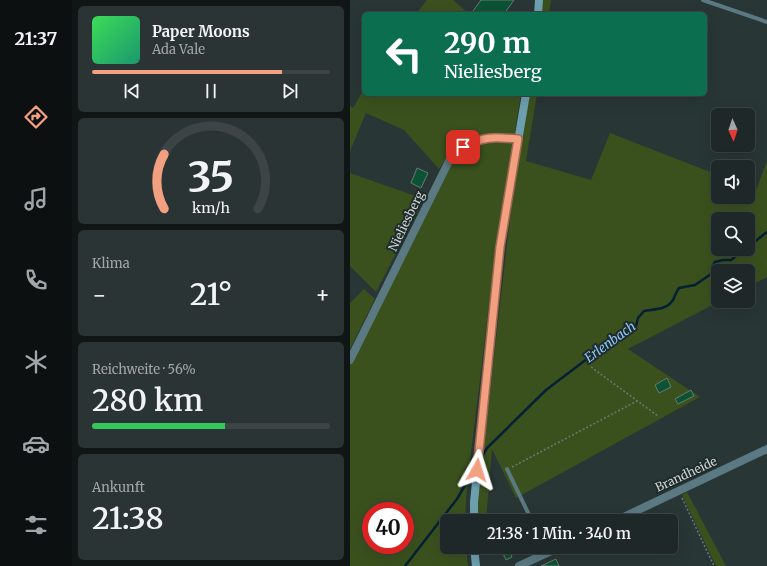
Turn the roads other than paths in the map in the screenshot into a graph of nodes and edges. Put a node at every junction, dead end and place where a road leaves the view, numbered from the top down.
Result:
1 (540, 0) edge
2 (703, 0) edge
3 (538, 12) edge
4 (767, 22) edge
5 (526, 96) edge
6 (518, 139) junction
7 (350, 360) edge
8 (767, 449) edge
9 (507, 469) road end
10 (474, 514) edge
11 (529, 514) edge
12 (630, 514) edge
13 (475, 554) edge
14 (539, 554) edge
15 (476, 566) edge
16 (519, 566) edge

1 - 3 street
2 - 4 lane
5 - 6 street
6 - 7 street, Nieliesberg
6 - 10 street
8 - 12 street, Brandheide
9 - 11 lane
13 - 15 street
14 - 16 street

